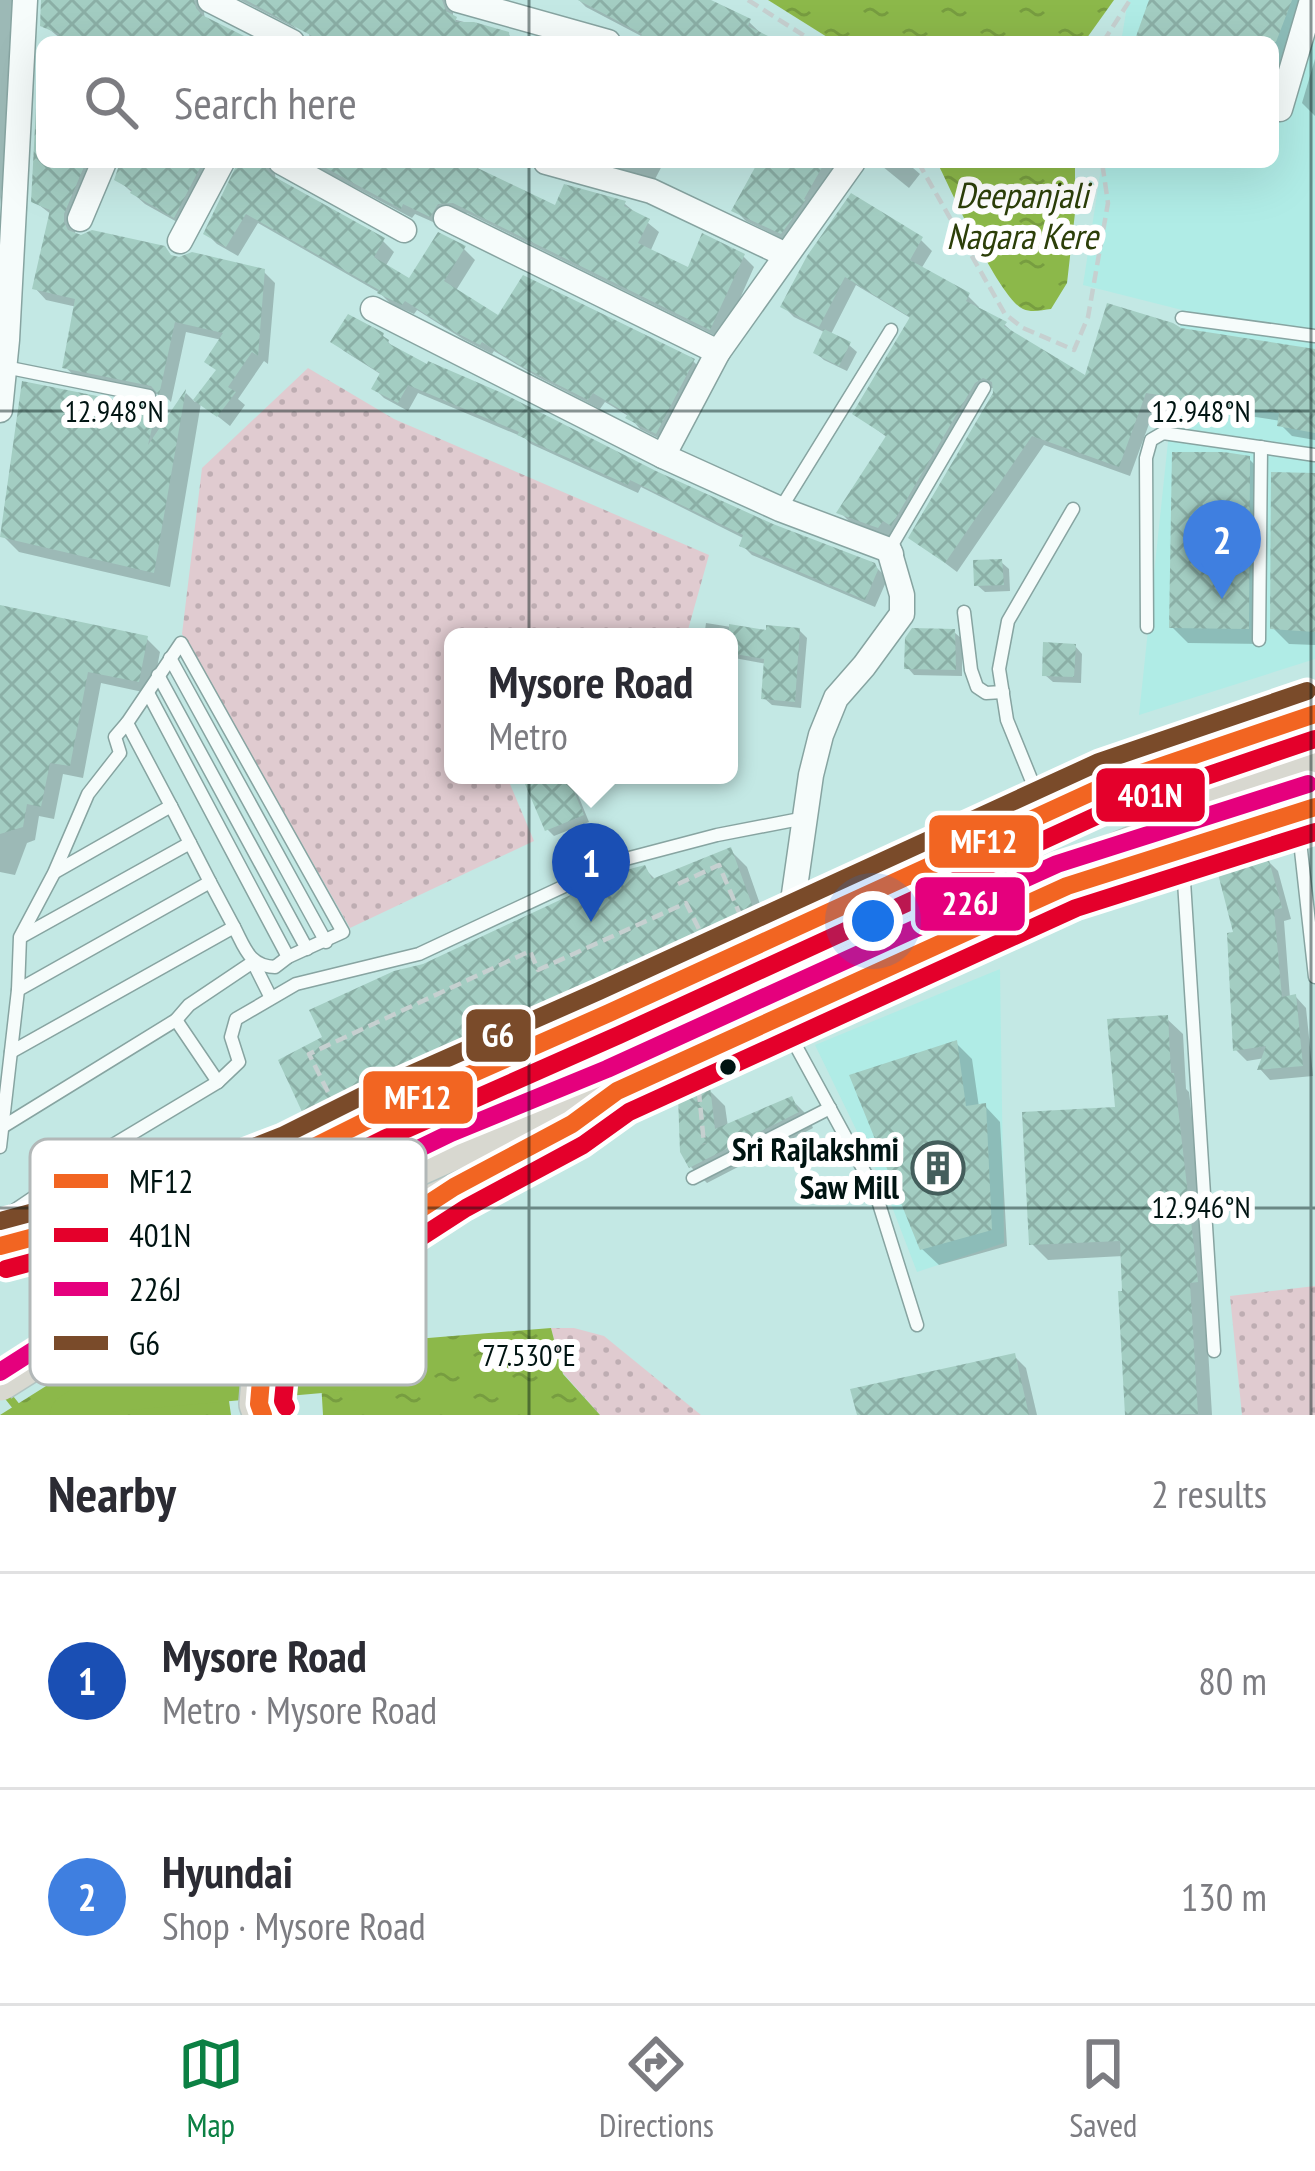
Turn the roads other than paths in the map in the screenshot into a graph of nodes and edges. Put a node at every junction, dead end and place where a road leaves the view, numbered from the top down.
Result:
1 (25, 0) edge
2 (210, 0) edge
3 (458, 0) edge
4 (1312, 0) edge
5 (280, 36) edge
6 (587, 36) edge
7 (33, 40) edge
8 (1280, 109) dead end
9 (101, 168) edge
10 (219, 168) edge
11 (292, 168) edge
12 (568, 168) edge
13 (847, 168) edge
14 (446, 218) dead end
15 (80, 219) dead end
16 (404, 230) dead end
17 (180, 241) dead end
18 (786, 255) junction
19 (373, 309) dead end
20 (1182, 318) dead end
21 (891, 330) dead end
22 (1315, 336) edge
23 (718, 352) junction
24 (2, 367) edge
25 (984, 388) dead end
26 (149, 396) dead end
27 (0, 410) edge
28 (1261, 447) junction
29 (1315, 455) edge
30 (663, 456) junction
31 (780, 509) junction
32 (1073, 509) dead end
33 (890, 552) junction
34 (964, 612) dead end
35 (1147, 627) dead end
36 (1258, 640) dead end
37 (158, 675) junction
38 (1003, 692) junction
39 (148, 693) junction
40 (1315, 714) edge
41 (127, 723) junction
42 (1315, 756) edge
43 (1309, 802) edge
44 (171, 806) junction
45 (1045, 812) junction
46 (805, 818) junction
47 (1186, 823) junction
48 (190, 843) junction
49 (54, 873) junction
50 (210, 882) junction
51 (999, 917) junction
52 (234, 927) junction
53 (790, 929) junction
54 (20, 938) junction
55 (307, 949) junction
56 (288, 956) junction
57 (253, 962) junction
58 (1315, 976) edge
59 (18, 990) junction
60 (271, 998) junction
61 (779, 1015) junction
62 (176, 1020) junction
63 (794, 1042) junction
64 (10, 1052) junction
65 (218, 1082) junction
66 (623, 1088) junction
67 (830, 1108) junction
68 (4, 1126) junction
69 (123, 1139) edge
70 (330, 1139) edge
71 (0, 1147) edge
72 (426, 1162) edge
73 (426, 1172) edge
74 (693, 1178) dead end
75 (30, 1200) edge
76 (426, 1205) edge
77 (0, 1220) edge
78 (30, 1237) edge
79 (0, 1246) edge
80 (917, 1324) dead end
81 (1214, 1351) dead end
82 (261, 1385) edge
83 (263, 1415) edge

1 - 7 street
2 - 5 street
3 - 6 street
4 - 8 street
7 - 24 street
9 - 15 street
10 - 17 street
11 - 16 street
12 - 18 street
13 - 18 street
14 - 23 street
18 - 23 street
19 - 30 street
20 - 22 lane
21 - 31 lane
23 - 30 street
24 - 26 lane
24 - 27 street
25 - 33 lane
28 - 29 lane
28 - 35 lane
28 - 36 lane
30 - 31 street
31 - 33 street
32 - 38 lane
33 - 46 street
34 - 38 lane
37 - 39 lane
37 - 55 lane
37 - 55 lane
38 - 45 lane
39 - 41 lane
39 - 56 lane
40 - 45 street
41 - 44 lane
41 - 49 lane
42 - 47 highway
43 - 47 highway
43 - 58 lane
44 - 48 lane
44 - 49 lane
45 - 53 street
46 - 53 street
46 - 60 lane
47 - 51 street
47 - 72 highway, bridge
47 - 81 lane
48 - 50 lane
48 - 54 lane
49 - 54 lane
50 - 52 lane
50 - 59 lane
51 - 61 street
51 - 63 lane
52 - 57 lane
52 - 64 lane
53 - 70 street
54 - 59 lane
55 - 56 lane
56 - 57 lane
57 - 60 lane
57 - 62 lane
59 - 64 lane
60 - 65 lane
61 - 63 lane
61 - 66 street
62 - 65 lane
62 - 68 lane
63 - 66 lane
63 - 67 lane
64 - 68 lane
65 - 69 lane
66 - 73 street
66 - 76 highway
67 - 74 lane
67 - 80 lane
68 - 71 lane
75 - 77 lane
78 - 79 street
82 - 83 highway

